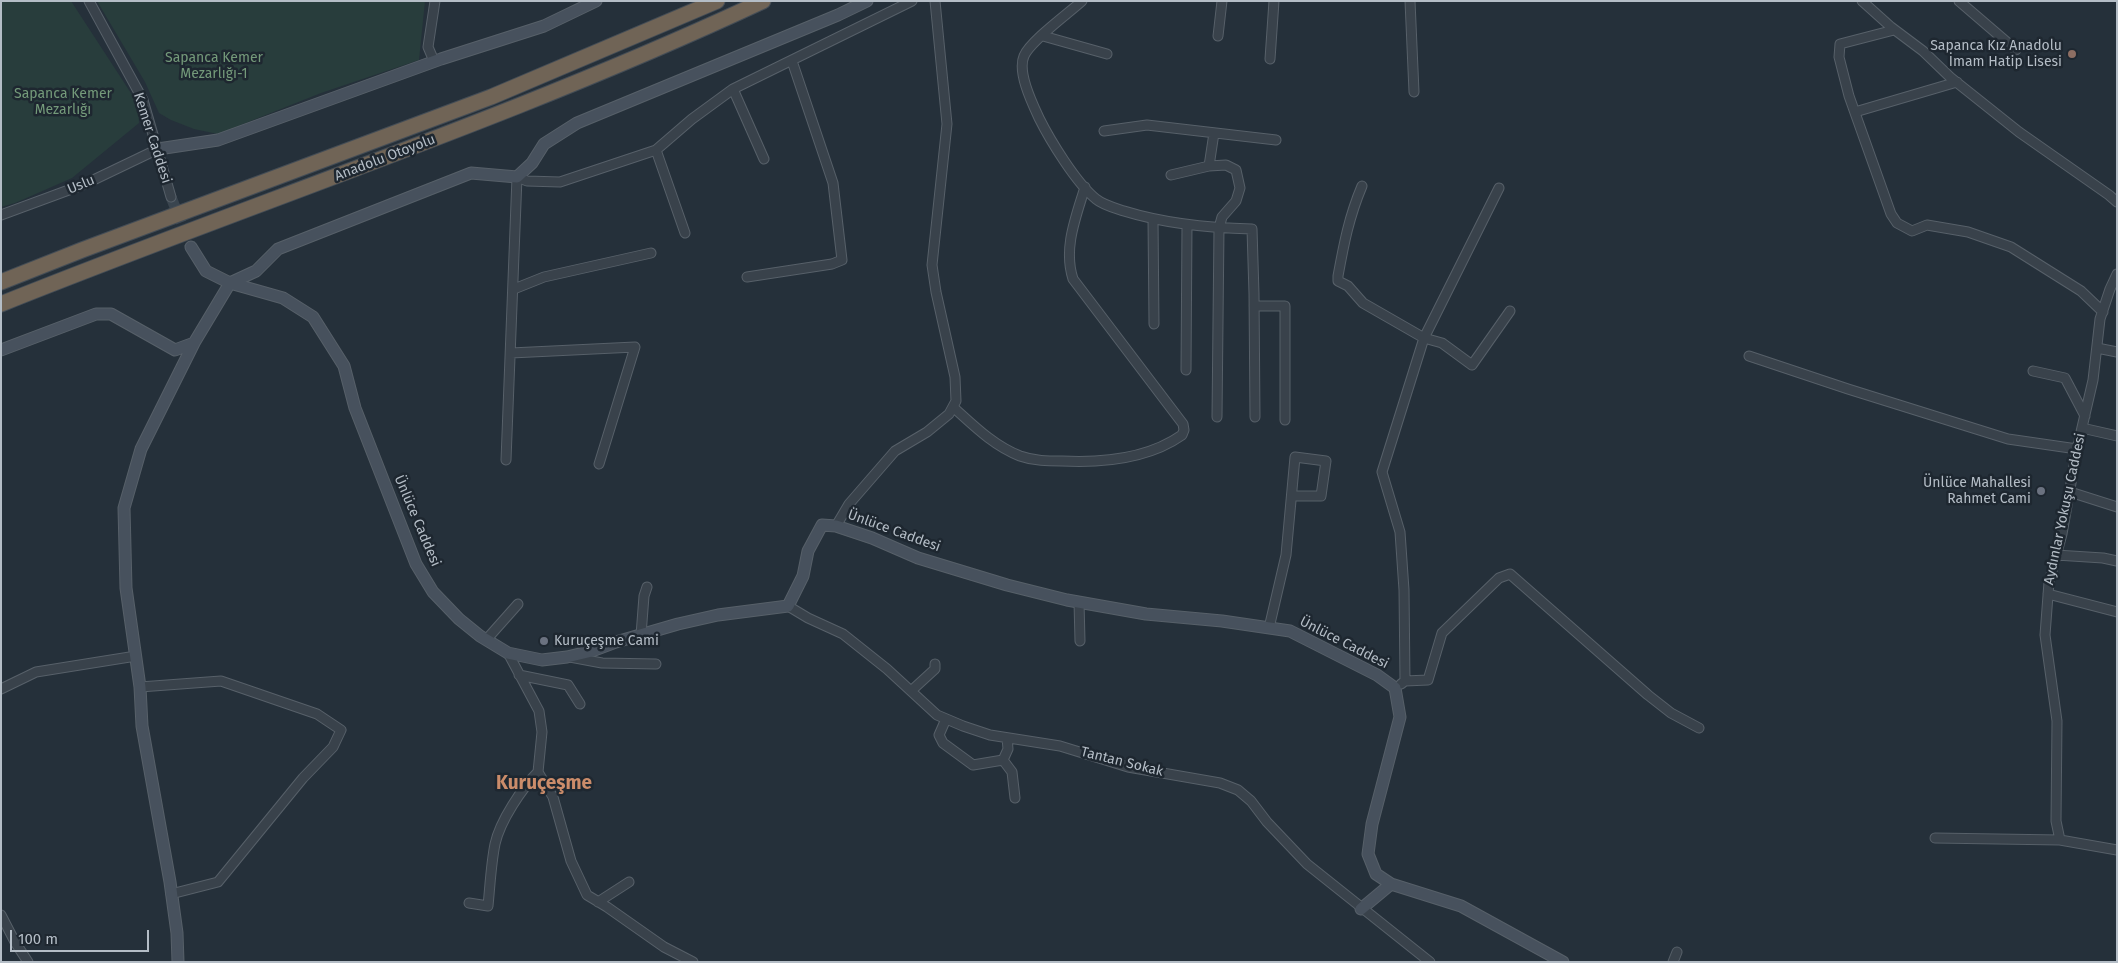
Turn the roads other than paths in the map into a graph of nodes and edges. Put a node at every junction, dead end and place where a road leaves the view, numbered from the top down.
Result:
1 (89, 1) edge
2 (435, 1) edge
3 (596, 1) edge
4 (717, 1) edge
5 (764, 1) edge
6 (867, 1) edge
7 (912, 1) edge
8 (935, 1) edge
9 (1082, 1) edge
10 (1222, 1) edge
11 (1274, 1) edge
12 (1410, 1) edge
13 (1862, 1) edge
14 (1959, 1) edge
15 (1894, 30) junction
16 (1043, 36) junction
17 (1218, 36) dead end
18 (2016, 50) dead end
19 (1107, 54) dead end
20 (1270, 59) dead end
21 (434, 61) junction
22 (792, 61) junction
23 (1957, 82) junction
24 (733, 89) junction
25 (1414, 92) dead end
26 (1855, 112) junction
27 (1104, 131) dead end
28 (1214, 132) junction
29 (1276, 140) dead end
30 (158, 149) junction
31 (656, 150) junction
32 (764, 159) dead end
33 (1209, 166) junction
34 (1171, 175) dead end
35 (517, 177) junction
36 (1362, 186) dead end
37 (1085, 187) junction
38 (1499, 188) dead end
39 (171, 197) tunnel mouth
40 (2117, 202) edge
41 (1, 215) edge
42 (1152, 219) junction
43 (1187, 225) junction
44 (1218, 228) junction
45 (685, 233) dead end
46 (191, 247) tunnel mouth
47 (651, 253) dead end
48 (2117, 274) edge
49 (748, 277) dead end
50 (1, 282) edge
51 (230, 283) junction
52 (514, 289) junction
53 (1, 304) edge
54 (1254, 306) junction
55 (1510, 311) dead end
56 (2103, 312) junction
57 (1154, 324) dead end
58 (1424, 338) junction
59 (194, 343) junction
60 (2097, 348) junction
61 (1, 350) edge
62 (2117, 352) edge
63 (511, 353) junction
64 (1750, 356) dead end
65 (1186, 370) dead end
66 (2033, 371) dead end
67 (953, 408) junction
68 (2085, 416) junction
69 (1218, 417) dead end
70 (1255, 417) dead end
71 (1285, 420) dead end
72 (2082, 428) junction
73 (2117, 436) edge
74 (2077, 449) junction
75 (506, 460) dead end
76 (599, 464) dead end
77 (2070, 492) junction
78 (1292, 496) junction
79 (2117, 507) edge
80 (836, 526) junction
81 (2056, 555) junction
82 (2117, 561) edge
83 (648, 587) dead end
84 (2048, 594) junction
85 (1079, 602) junction
86 (518, 604) dead end
87 (788, 606) junction
88 (2117, 612) edge
89 (1269, 628) junction
90 (641, 635) junction
91 (486, 640) junction
92 (1080, 640) dead end
93 (508, 654) junction
94 (136, 656) junction
95 (567, 657) junction
96 (656, 664) dead end
97 (935, 664) dead end
98 (519, 675) junction
99 (1400, 685) junction
100 (140, 687) junction
101 (1, 688) edge
102 (911, 692) junction
103 (580, 704) dead end
104 (946, 719) junction
105 (1699, 728) dead end
106 (1007, 738) junction
107 (1003, 760) junction
108 (538, 772) junction
109 (1015, 798) dead end
110 (1935, 838) dead end
111 (2060, 840) junction
112 (2117, 850) edge
113 (629, 882) dead end
114 (1391, 884) junction
115 (171, 894) junction
116 (598, 902) junction
117 (469, 903) dead end
118 (1362, 909) junction
119 (2, 918) edge
120 (1677, 952) dead end
121 (28, 962) edge
122 (178, 962) edge
123 (693, 962) edge
124 (1430, 962) edge
125 (1563, 962) edge
126 (1673, 962) edge

1 - 30 street, Kemer Caddesi
2 - 21 street
3 - 21 street
4 - 50 highway, Anadolu Otoyolu
5 - 53 highway, Anadolu Otoyolu
6 - 35 street
7 - 22 street
8 - 67 street
9 - 16 street
10 - 17 street
11 - 20 street
12 - 25 street
13 - 15 street
14 - 18 street
15 - 23 street
15 - 26 street
16 - 19 street
16 - 37 street
21 - 30 street
22 - 24 street
22 - 49 street
23 - 26 street
23 - 40 street
24 - 31 street
24 - 32 street
26 - 56 street
27 - 28 street
28 - 29 street
28 - 33 street
30 - 39 street, Kemer Caddesi
30 - 41 street, Uslu
31 - 35 street
31 - 45 street
33 - 34 street
33 - 44 street
35 - 51 street
35 - 52 street
36 - 58 street
37 - 42 street
37 - 67 street
38 - 58 street
42 - 43 street
42 - 57 street
43 - 44 street
43 - 65 street
44 - 54 street
44 - 69 street
46 - 51 street, Ünlüce Caddesi
47 - 52 street
48 - 56 street, Aydınlar Yokuşu Caddesi
51 - 59 street
51 - 91 street, Ünlüce Caddesi
52 - 63 street
54 - 70 street
54 - 71 street
55 - 58 street
56 - 60 street, Aydınlar Yokuşu Caddesi
58 - 99 street
59 - 61 street
59 - 94 street
60 - 62 street
60 - 68 street, Aydınlar Yokuşu Caddesi
63 - 75 street
63 - 76 street
64 - 74 street
66 - 68 street
67 - 80 street
68 - 72 street, Aydınlar Yokuşu Caddesi
72 - 73 street
72 - 74 street, Aydınlar Yokuşu Caddesi
74 - 77 street, Aydınlar Yokuşu Caddesi
77 - 79 street
77 - 81 street, Aydınlar Yokuşu Caddesi
78 - 78 street
78 - 89 street
80 - 85 street, Ünlüce Caddesi
80 - 87 street, Ünlüce Caddesi
81 - 82 street
81 - 84 street, Aydınlar Yokuşu Caddesi
83 - 90 street
84 - 88 street
84 - 111 street, Aydınlar Yokuşu Caddesi
85 - 89 street, Ünlüce Caddesi
85 - 92 street
86 - 91 street
87 - 90 street, Ünlüce Caddesi
87 - 102 street, Tantan Sokak
89 - 99 street, Ünlüce Caddesi
90 - 95 street, Ünlüce Caddesi
91 - 93 street, Ünlüce Caddesi
93 - 95 street, Ünlüce Caddesi
93 - 98 street
94 - 100 street
94 - 101 street
95 - 96 street
97 - 102 street
98 - 103 street
98 - 108 street
99 - 105 street
99 - 114 street, Ünlüce Caddesi
100 - 115 street
100 - 115 street
102 - 104 street, Tantan Sokak
104 - 106 street, Tantan Sokak
104 - 107 street
106 - 107 street
106 - 118 street, Tantan Sokak
107 - 109 street
108 - 116 street
108 - 117 street
110 - 111 street
111 - 112 street
113 - 116 street
114 - 118 street
114 - 125 street, Ünlüce Caddesi
115 - 122 street
116 - 123 street
118 - 124 street, Tantan Sokak
119 - 121 street
120 - 126 street

